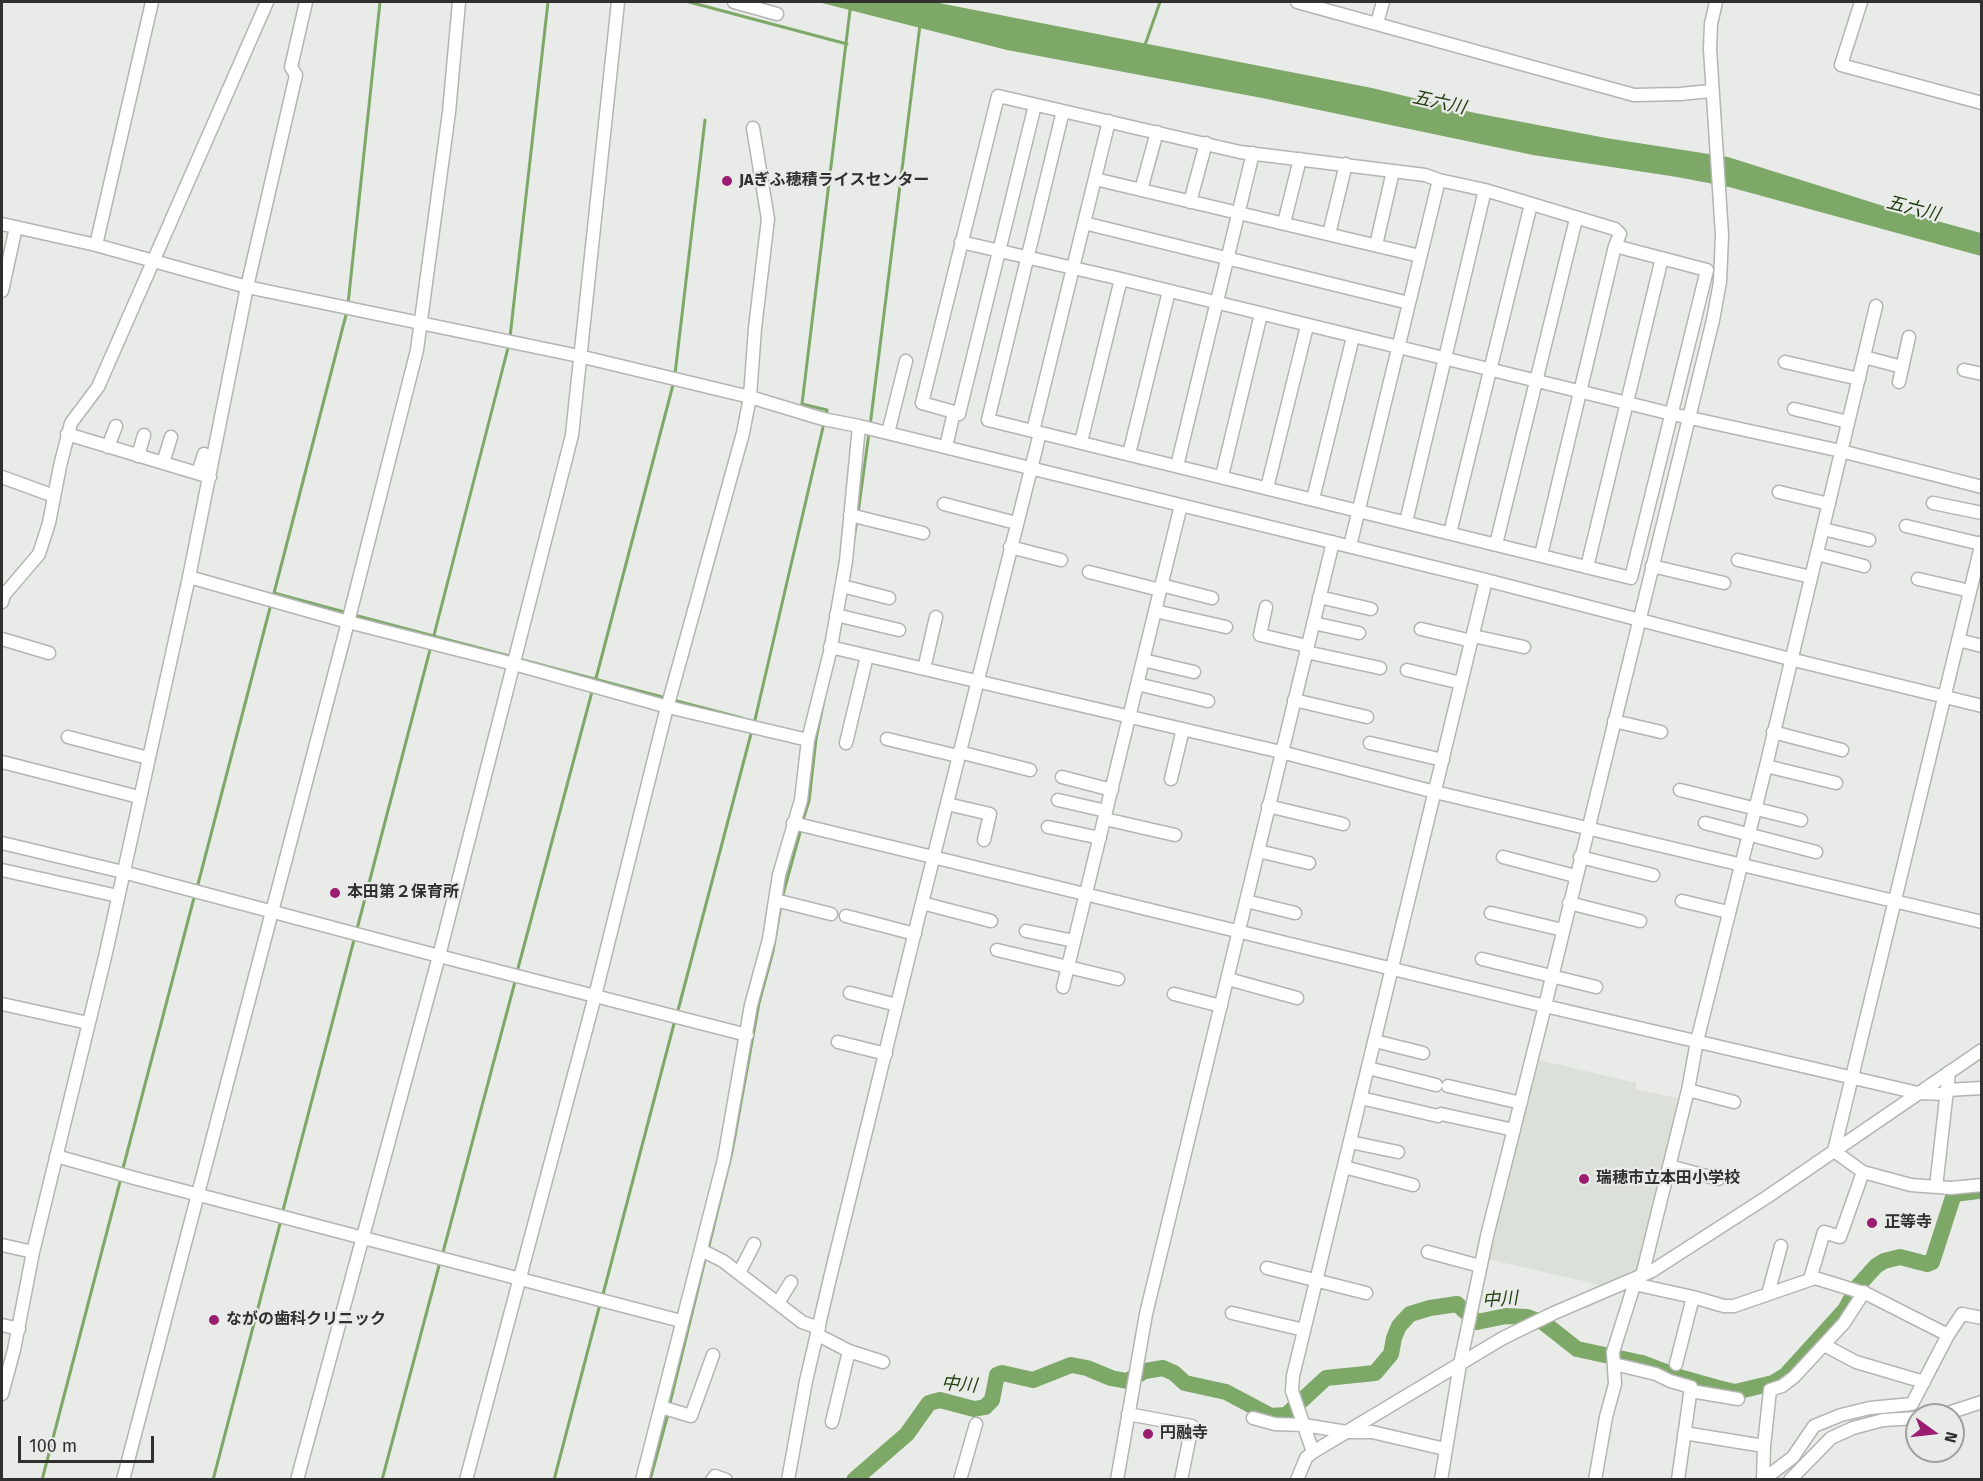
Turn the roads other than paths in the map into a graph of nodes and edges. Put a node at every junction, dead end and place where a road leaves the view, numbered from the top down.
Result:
1 (152, 2) edge
2 (267, 2) edge
3 (306, 2) edge
4 (459, 2) edge
5 (618, 2) edge
6 (734, 2) edge
7 (1297, 2) edge
8 (1383, 2) edge
9 (1716, 2) edge
10 (1861, 2) edge
11 (777, 14) dead end
12 (1377, 23) junction
13 (1712, 97) junction
14 (1982, 103) edge
15 (1035, 105) junction
16 (1063, 111) junction
17 (1109, 121) junction
18 (753, 128) dead end
19 (1157, 132) junction
20 (1206, 143) junction
21 (1253, 153) junction
22 (1300, 159) junction
23 (1346, 164) junction
24 (1393, 171) junction
25 (1095, 179) junction
26 (1438, 180) junction
27 (1141, 190) junction
28 (1485, 190) junction
29 (1190, 201) junction
30 (1531, 204) junction
31 (1239, 213) junction
32 (1576, 219) junction
33 (1084, 223) junction
34 (1284, 223) junction
35 (2, 224) edge
36 (16, 227) junction
37 (1329, 234) junction
38 (960, 242) junction
39 (96, 245) junction
40 (1376, 245) junction
41 (1616, 246) junction
42 (999, 251) junction
43 (1420, 256) junction
44 (1027, 258) junction
45 (1228, 258) junction
46 (1662, 258) junction
47 (154, 260) junction
48 (1072, 268) junction
49 (1121, 279) junction
50 (247, 287) junction
51 (2, 291) edge
52 (1169, 291) junction
53 (1216, 303) junction
54 (1409, 303) junction
55 (1876, 306) dead end
56 (1262, 314) junction
57 (422, 322) junction
58 (1307, 326) junction
59 (1909, 336) dead end
60 (1353, 337) junction
61 (1399, 349) junction
62 (579, 356) junction
63 (1864, 357) junction
64 (1445, 359) junction
65 (906, 361) dead end
66 (1785, 362) dead end
67 (1902, 367) junction
68 (1490, 370) junction
69 (1964, 370) dead end
70 (1982, 374) edge
71 (1859, 379) junction
72 (1535, 381) junction
73 (1899, 381) dead end
74 (1581, 392) junction
75 (750, 397) junction
76 (1626, 404) junction
77 (1794, 409) dead end
78 (954, 412) junction
79 (1672, 414) junction
80 (1688, 417) junction
81 (1848, 422) junction
82 (116, 426) dead end
83 (859, 426) junction
84 (1036, 432) junction
85 (888, 433) junction
86 (66, 434) junction
87 (144, 435) dead end
88 (171, 437) dead end
89 (1081, 442) junction
90 (108, 447) junction
91 (946, 447) junction
92 (1841, 452) junction
93 (204, 454) dead end
94 (1129, 454) junction
95 (138, 456) junction
96 (163, 463) junction
97 (1177, 466) junction
98 (1030, 468) junction
99 (204, 475) junction
100 (1222, 476) junction
101 (2, 477) edge
102 (1982, 487) edge
103 (1267, 488) junction
104 (1779, 492) dead end
105 (54, 496) junction
106 (1312, 499) junction
107 (1933, 503) dead end
108 (944, 504) dead end
109 (1829, 504) junction
110 (1181, 505) junction
111 (1360, 510) junction
112 (1982, 513) edge
113 (850, 515) junction
114 (1406, 522) junction
115 (1016, 523) junction
116 (1906, 526) dead end
117 (1823, 529) junction
118 (923, 533) dead end
119 (1450, 533) junction
120 (1869, 540) dead end
121 (1333, 542) junction
122 (1981, 543) edge
123 (1496, 544) junction
124 (1350, 546) junction
125 (1010, 547) junction
126 (1817, 554) junction
127 (1541, 555) junction
128 (1061, 560) dead end
129 (1738, 560) dead end
130 (1652, 566) junction
131 (1864, 566) dead end
132 (1587, 567) junction
133 (1089, 572) dead end
134 (1978, 574) edge
135 (1811, 577) junction
136 (189, 578) junction
137 (1918, 579) dead end
138 (1486, 580) junction
139 (1724, 584) dead end
140 (842, 586) junction
141 (1161, 587) junction
142 (1970, 591) junction
143 (1319, 597) junction
144 (889, 598) dead end
145 (1212, 598) dead end
146 (2, 602) edge
147 (1266, 607) dead end
148 (1371, 609) dead end
149 (1155, 611) junction
150 (836, 615) junction
151 (936, 617) dead end
152 (1639, 620) junction
153 (348, 622) junction
154 (1313, 623) junction
155 (1226, 627) dead end
156 (1421, 629) dead end
157 (899, 630) dead end
158 (1359, 633) dead end
159 (1472, 638) junction
160 (2, 639) edge
161 (1958, 640) junction
162 (1524, 646) dead end
163 (1982, 646) edge
164 (830, 648) junction
165 (1306, 649) junction
166 (50, 653) dead end
167 (867, 656) junction
168 (1790, 659) junction
169 (1143, 660) junction
170 (514, 664) junction
171 (1380, 668) dead end
172 (924, 669) junction
173 (1407, 670) dead end
174 (1194, 672) dead end
175 (977, 681) junction
176 (1461, 683) junction
177 (1137, 684) junction
178 (1944, 697) junction
179 (1294, 700) junction
180 (1208, 701) dead end
181 (1982, 706) edge
182 (668, 707) junction
183 (1129, 716) junction
184 (1368, 717) dead end
185 (1614, 720) junction
186 (1183, 729) junction
187 (1661, 732) dead end
188 (1773, 732) junction
189 (68, 737) dead end
190 (808, 740) junction
191 (887, 740) dead end
192 (846, 743) dead end
193 (1370, 743) dead end
194 (1842, 750) dead end
195 (1281, 752) junction
196 (959, 754) junction
197 (148, 758) junction
198 (1443, 760) junction
199 (2, 762) edge
200 (1766, 766) junction
201 (1030, 770) dead end
202 (1062, 777) dead end
203 (1171, 779) dead end
204 (1836, 783) dead end
205 (1112, 790) junction
206 (1680, 790) dead end
207 (1435, 792) junction
208 (139, 797) junction
209 (1058, 800) dead end
210 (947, 804) junction
211 (1268, 806) junction
212 (1755, 808) junction
213 (1106, 815) junction
214 (1801, 820) dead end
215 (793, 823) junction
216 (1704, 823) dead end
217 (1343, 824) dead end
218 (1048, 827) dead end
219 (1587, 829) junction
220 (1748, 835) junction
221 (1175, 836) dead end
222 (1100, 838) junction
223 (984, 840) dead end
224 (2, 843) edge
225 (1258, 851) junction
226 (1816, 852) dead end
227 (933, 857) junction
228 (1503, 857) dead end
229 (1580, 857) junction
230 (1309, 863) dead end
231 (1740, 865) junction
232 (2, 870) edge
233 (123, 872) junction
234 (1653, 875) dead end
235 (1575, 876) junction
236 (1087, 894) junction
237 (118, 896) junction
238 (775, 900) junction
239 (1246, 901) junction
240 (1682, 901) dead end
241 (1894, 901) junction
242 (922, 903) junction
243 (1569, 903) junction
244 (272, 911) junction
245 (1728, 912) junction
246 (1295, 913) dead end
247 (1491, 913) dead end
248 (831, 914) dead end
249 (846, 916) dead end
250 (991, 921) dead end
251 (1640, 921) dead end
252 (1982, 922) edge
253 (1563, 930) junction
254 (1026, 931) dead end
255 (1239, 932) junction
256 (915, 934) junction
257 (1074, 941) junction
258 (997, 950) dead end
259 (439, 956) junction
260 (1482, 959) dead end
261 (1068, 967) junction
262 (1393, 968) junction
263 (1552, 976) junction
264 (1118, 979) dead end
265 (1228, 979) junction
266 (1062, 987) dead end
267 (1596, 987) dead end
268 (850, 993) dead end
269 (1174, 994) dead end
270 (596, 996) junction
271 (1297, 998) dead end
272 (2, 1004) edge
273 (897, 1005) junction
274 (1221, 1006) junction
275 (1545, 1006) junction
276 (88, 1023) junction
277 (747, 1035) junction
278 (1375, 1041) junction
279 (1697, 1041) junction
280 (838, 1042) dead end
281 (1982, 1050) edge
282 (1423, 1053) dead end
283 (886, 1054) junction
284 (1368, 1068) junction
285 (1949, 1072) junction
286 (1851, 1077) junction
287 (1982, 1088) edge
288 (1688, 1090) junction
289 (1947, 1092) junction
290 (1918, 1093) junction
291 (1361, 1098) junction
292 (1734, 1102) dead end
293 (1521, 1103) junction
294 (1514, 1130) junction
295 (1350, 1142) junction
296 (1834, 1151) junction
297 (1398, 1152) dead end
298 (56, 1156) junction
299 (1669, 1166) junction
300 (1344, 1167) junction
301 (1863, 1172) junction
302 (1718, 1179) dead end
303 (1413, 1185) dead end
304 (1982, 1185) edge
305 (1936, 1187) junction
306 (197, 1193) junction
307 (364, 1237) junction
308 (754, 1244) dead end
309 (2, 1245) edge
310 (1781, 1246) dead end
311 (33, 1252) junction
312 (705, 1252) junction
313 (1428, 1252) dead end
314 (1480, 1266) junction
315 (1267, 1268) dead end
316 (739, 1273) junction
317 (1810, 1279) junction
318 (520, 1280) junction
319 (1316, 1280) junction
320 (1637, 1280) junction
321 (791, 1282) dead end
322 (1864, 1292) junction
323 (1366, 1293) dead end
324 (1768, 1294) junction
325 (1693, 1297) junction
326 (778, 1303) junction
327 (1232, 1313) dead end
328 (1982, 1318) edge
329 (681, 1321) junction
330 (2, 1324) edge
331 (19, 1329) junction
332 (1304, 1330) junction
333 (818, 1332) junction
334 (1948, 1335) junction
335 (1824, 1344) junction
336 (849, 1352) junction
337 (713, 1354) dead end
338 (1613, 1360) junction
339 (884, 1362) dead end
340 (1460, 1364) junction
341 (1676, 1364) dead end
342 (1924, 1382) junction
343 (1690, 1391) junction
344 (2, 1394) edge
345 (1738, 1399) dead end
346 (1982, 1402) edge
347 (661, 1407) junction
348 (1965, 1408) edge
349 (1128, 1414) junction
350 (1253, 1418) dead end
351 (1905, 1419) edge
352 (832, 1422) dead end
353 (976, 1424) dead end
354 (1304, 1425) junction
355 (1347, 1432) junction
356 (1684, 1433) junction
357 (1764, 1446) junction
358 (1445, 1449) junction
359 (1313, 1452) junction
360 (123, 1479) edge
361 (297, 1479) edge
362 (466, 1479) edge
363 (642, 1479) edge
364 (712, 1479) edge
365 (726, 1479) edge
366 (788, 1479) edge
367 (960, 1479) edge
368 (1117, 1479) edge
369 (1181, 1479) edge
370 (1297, 1479) edge
371 (1441, 1479) edge
372 (1595, 1479) edge
373 (1678, 1479) edge
374 (1790, 1479) edge

1 - 39 street
2 - 47 street
3 - 50 street
4 - 57 street
5 - 62 street
6 - 11 street
7 - 12 street
8 - 12 street
9 - 13 street
10 - 14 street
12 - 13 street
13 - 80 street
15 - 16 street
15 - 38 street
15 - 42 street
16 - 17 street
16 - 44 street
17 - 19 street
17 - 25 street
18 - 75 street
19 - 20 street
19 - 27 street
20 - 21 street
20 - 29 street
21 - 22 street
21 - 31 street
22 - 23 street
22 - 34 street
23 - 24 street
23 - 37 street
24 - 26 street
24 - 40 street
25 - 27 street
25 - 33 street
26 - 28 street
26 - 43 street
27 - 29 street
28 - 30 street
28 - 64 street
29 - 31 street
30 - 32 street
30 - 68 street
31 - 34 street
31 - 45 street
32 - 41 street
32 - 72 street
33 - 45 street
33 - 48 street
34 - 37 street
35 - 36 street
36 - 39 street
36 - 51 street
37 - 40 street
38 - 42 street
38 - 78 street
39 - 47 street
40 - 43 street
41 - 46 street
41 - 74 street
42 - 44 street
42 - 78 street
43 - 54 street
44 - 48 street
44 - 84 street
45 - 53 street
45 - 54 street
46 - 76 street
46 - 79 street
47 - 50 street
47 - 86 street
48 - 49 street
48 - 84 street
49 - 52 street
49 - 89 street
50 - 57 street
50 - 99 street
52 - 53 street
52 - 94 street
53 - 56 street
53 - 97 street
54 - 61 street
55 - 63 street
56 - 58 street
56 - 100 street
57 - 62 street
57 - 153 street
58 - 60 street
58 - 103 street
59 - 67 street
60 - 61 street
60 - 106 street
61 - 64 street
61 - 111 street
62 - 75 street
62 - 170 street
63 - 67 street
63 - 71 street
64 - 68 street
64 - 114 street
65 - 85 street
66 - 71 street
67 - 73 street
68 - 72 street
68 - 119 street
69 - 70 street
71 - 81 street
72 - 74 street
72 - 123 street
74 - 76 street
74 - 127 street
75 - 83 street
75 - 182 street
76 - 79 street
76 - 132 street
77 - 81 street
78 - 91 street
79 - 80 street
79 - 132 street
80 - 92 street
80 - 130 street
81 - 92 street
82 - 90 street
83 - 85 street
83 - 113 street
84 - 89 street
84 - 98 street
85 - 91 street
86 - 90 street
86 - 105 street
87 - 95 street
88 - 96 street
89 - 94 street
90 - 95 street
91 - 98 street
92 - 102 street
92 - 109 street
93 - 99 street
94 - 97 street
95 - 96 street
96 - 99 street
97 - 100 street
98 - 110 street
98 - 115 street
99 - 136 street
100 - 103 street
101 - 105 street
103 - 106 street
104 - 109 street
105 - 146 street
106 - 111 street
107 - 112 street
108 - 115 street
109 - 117 street
110 - 121 street
110 - 141 street
111 - 114 street
111 - 124 street
113 - 118 street
113 - 140 street
114 - 119 street
115 - 125 street
116 - 122 street
117 - 120 street
117 - 126 street
119 - 123 street
121 - 124 street
121 - 143 street
122 - 134 street
123 - 127 street
124 - 138 street
125 - 128 street
125 - 175 street
126 - 131 street
126 - 135 street
127 - 132 street
129 - 135 street
130 - 139 street
130 - 152 street
133 - 141 street
134 - 142 street
135 - 168 street
136 - 153 street
136 - 197 street
137 - 142 street
138 - 152 street
138 - 159 street
140 - 144 street
140 - 150 street
141 - 145 street
141 - 149 street
142 - 161 street
143 - 148 street
143 - 154 street
147 - 165 street
149 - 155 street
149 - 169 street
150 - 157 street
150 - 164 street
151 - 172 street
152 - 168 street
152 - 185 street
153 - 170 street
153 - 244 street
154 - 158 street
154 - 165 street
156 - 159 street
159 - 162 street
159 - 176 street
160 - 166 street
161 - 163 street
161 - 178 street
164 - 167 street
164 - 190 street
165 - 171 street
165 - 179 street
167 - 172 street
167 - 192 street
168 - 178 street
168 - 188 street
169 - 174 street
169 - 177 street
170 - 182 street
170 - 259 street
172 - 175 street
173 - 176 street
175 - 183 street
175 - 196 street
176 - 198 street
177 - 180 street
177 - 183 street
178 - 181 street
178 - 241 street
179 - 184 street
179 - 195 street
182 - 190 street
182 - 270 street
183 - 186 street
183 - 205 street
185 - 187 street
185 - 219 street
186 - 195 street
186 - 203 street
188 - 194 street
188 - 200 street
189 - 197 street
190 - 215 street
191 - 196 street
193 - 198 street
195 - 207 street
195 - 211 street
196 - 201 street
196 - 210 street
197 - 208 street
198 - 207 street
199 - 208 street
200 - 204 street
200 - 212 street
202 - 205 street
205 - 213 street
206 - 212 street
207 - 219 street
207 - 262 street
208 - 233 street
209 - 213 street
210 - 223 street
210 - 227 street
211 - 217 street
211 - 225 street
212 - 214 street
212 - 220 street
213 - 221 street
213 - 222 street
215 - 227 street
215 - 238 street
216 - 220 street
218 - 222 street
219 - 229 street
219 - 231 street
220 - 226 street
220 - 231 street
222 - 236 street
224 - 233 street
225 - 230 street
225 - 239 street
227 - 236 street
227 - 242 street
228 - 235 street
229 - 234 street
229 - 235 street
231 - 241 street
231 - 245 street
232 - 237 street
233 - 237 street
233 - 244 street
235 - 243 street
236 - 255 street
236 - 257 street
237 - 276 street
238 - 248 street
238 - 277 street
239 - 246 street
239 - 255 street
240 - 245 street
241 - 252 street
241 - 286 street
242 - 250 street
242 - 256 street
243 - 251 street
243 - 253 street
244 - 259 street
244 - 306 street
245 - 279 street
247 - 253 street
249 - 256 street
253 - 263 street
254 - 257 street
255 - 262 street
255 - 265 street
256 - 273 street
257 - 261 street
258 - 261 street
259 - 270 street
259 - 307 street
260 - 263 street
261 - 264 street
261 - 266 street
262 - 275 street
262 - 278 street
263 - 267 street
263 - 275 street
265 - 271 street
265 - 274 street
268 - 273 street
269 - 274 street
270 - 277 street
270 - 318 street
272 - 276 street
273 - 283 street
274 - 349 street
275 - 279 street
275 - 293 street
276 - 298 street
277 - 312 street
278 - 282 street
278 - 284 street
279 - 286 street
279 - 288 street
280 - 283 street
281 - 285 street
283 - 333 street
284 - 291 street
284 - 293 street
285 - 289 street
285 - 290 street
286 - 290 street
286 - 296 street
287 - 289 street
288 - 292 street
288 - 299 street
289 - 290 street
289 - 305 street
290 - 296 street
291 - 294 street
291 - 295 street
293 - 294 street
294 - 314 street
295 - 297 street
295 - 300 street
296 - 301 street
296 - 320 street
298 - 306 street
298 - 311 street
299 - 302 street
299 - 320 street
300 - 303 street
300 - 319 street
301 - 305 street
301 - 317 street
304 - 305 street
306 - 307 street
306 - 360 street
307 - 318 street
307 - 361 street
308 - 316 street
309 - 311 street
310 - 324 street
311 - 331 street
312 - 316 street
312 - 329 street
313 - 314 street
314 - 340 street
315 - 319 street
316 - 326 street
317 - 322 street
317 - 324 street
318 - 329 street
318 - 362 street
319 - 323 street
319 - 332 street
320 - 325 street
320 - 338 street
320 - 340 street
321 - 326 street
322 - 334 street
322 - 335 street
324 - 325 street
325 - 341 street
326 - 333 street
327 - 332 street
328 - 334 street
329 - 347 street
330 - 331 street
331 - 344 street
332 - 354 street
333 - 336 street
333 - 366 street
334 - 342 street
335 - 342 street
335 - 357 street
336 - 339 street
336 - 352 street
337 - 347 street
338 - 343 street
338 - 372 street
340 - 355 street
340 - 358 street
342 - 357 street
343 - 345 street
343 - 356 street
346 - 348 street
347 - 363 street
349 - 368 street
349 - 369 street
350 - 354 street
351 - 374 street
353 - 367 street
354 - 355 street
354 - 359 street
355 - 358 street
355 - 359 street
356 - 357 street
356 - 373 street
358 - 371 street
359 - 370 street
364 - 365 street

